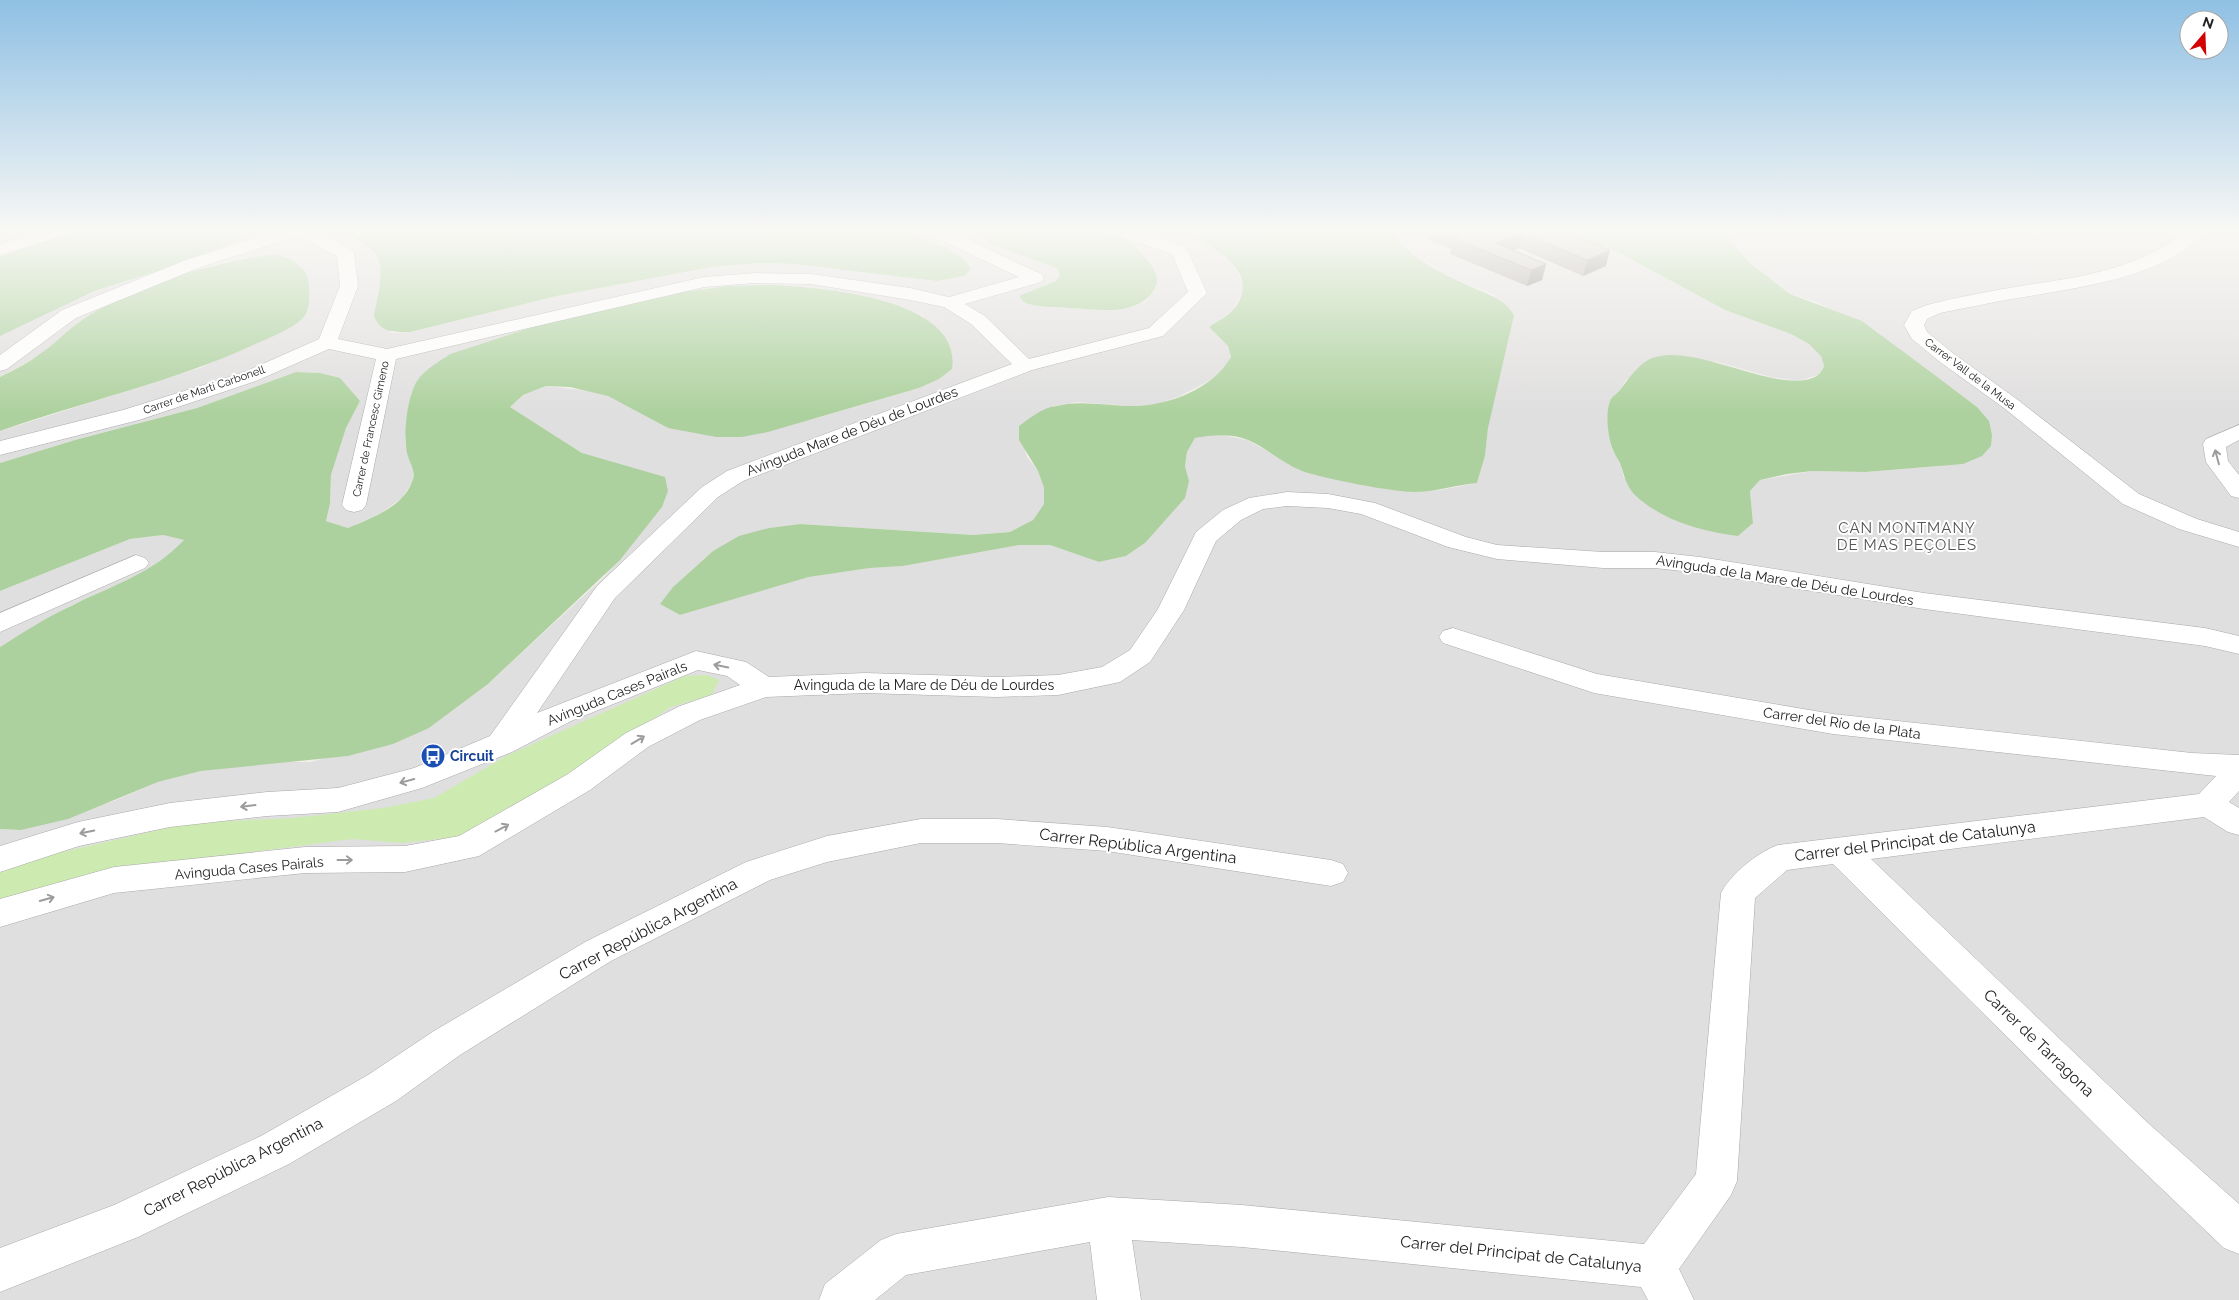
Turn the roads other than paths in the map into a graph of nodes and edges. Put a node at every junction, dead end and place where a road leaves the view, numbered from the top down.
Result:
1 (124, 292) edge
2 (347, 292) edge
3 (662, 292) edge
4 (894, 292) edge
5 (989, 292) edge
6 (1197, 292) edge
7 (2030, 292) edge
8 (950, 303) junction
9 (328, 342) junction
10 (387, 355) junction
11 (0, 365) edge
12 (1025, 366) junction
13 (2239, 432) edge
14 (0, 448) edge
15 (2239, 491) edge
16 (354, 505) dead end
17 (2239, 540) edge
18 (136, 563) dead end
19 (0, 623) edge
20 (1453, 637) dead end
21 (2239, 645) edge
22 (764, 687) junction
23 (501, 744) junction
24 (2239, 766) edge
25 (2239, 771) edge
26 (2224, 814) edge
27 (1841, 851) junction
28 (0, 859) edge
29 (1331, 873) dead end
30 (0, 913) edge
31 (1108, 1218) junction
32 (2239, 1233) edge
33 (0, 1270) edge
34 (1663, 1283) edge
35 (841, 1300) edge
36 (1119, 1300) edge

1 - 11 street
2 - 9 street
3 - 10 street
4 - 8 street
5 - 8 street
6 - 12 street, Avinguda Mare de Déu de Lourdes
7 - 17 street, Carrer Vall de la Musa
8 - 12 street
9 - 10 street, Carrer de Francesc Gimeno
9 - 14 street, Carrer de Martí Carbonell
10 - 16 street, Carrer de Francesc Gimeno
12 - 23 street, Avinguda Mare de Déu de Lourdes
15 -> 13 street
18 - 19 street
20 - 24 street, Carrer del Río de la Plata
21 - 22 street, Avinguda de la Mare de Déu de Lourdes
22 -> 23 street, Avinguda Cases Pairals
30 -> 22 street, Avinguda Cases Pairals
23 -> 28 street, Avinguda Cases Pairals
25 - 26 street, Carrer del Principat de Catalunya
26 - 27 street, Carrer del Principat de Catalunya
27 - 32 street, Carrer de Tarragona
27 - 34 street, Carrer del Principat de Catalunya
29 - 33 street, Carrer República Argentina
31 - 34 street, Carrer del Principat de Catalunya
31 - 35 street, Carrer del Principat de Catalunya
31 - 36 street

